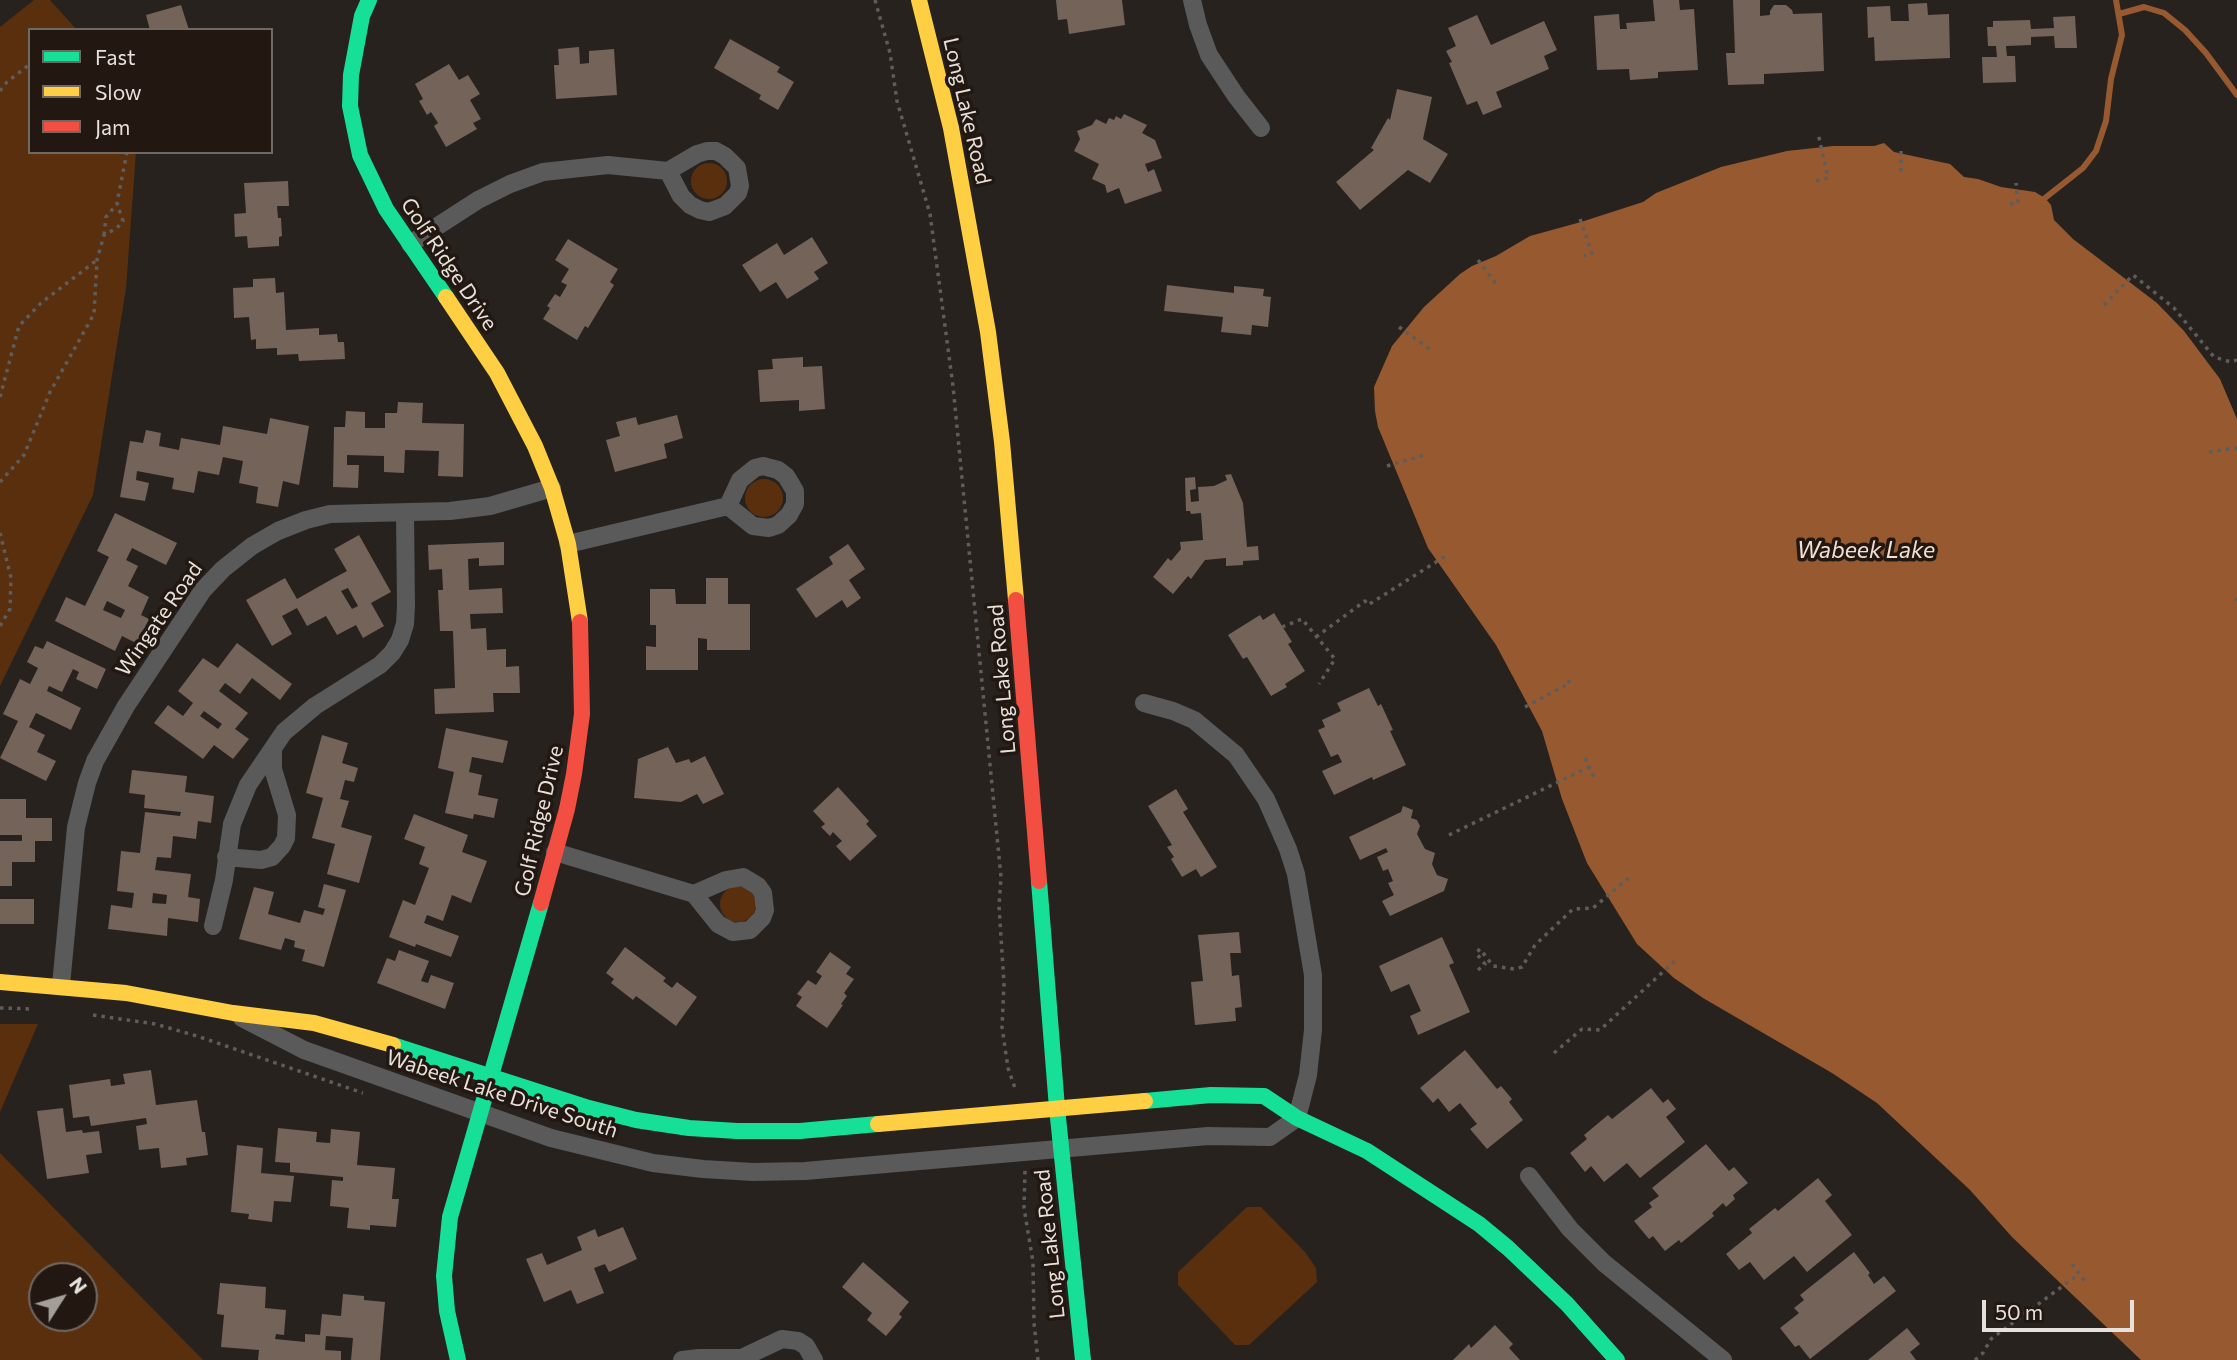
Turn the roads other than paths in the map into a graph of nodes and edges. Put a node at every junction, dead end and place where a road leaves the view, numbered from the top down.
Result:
1 (369, 0) edge
2 (919, 0) edge
3 (1192, 0) edge
4 (1261, 128) dead end
5 (668, 171) dead end
6 (410, 244) junction
7 (552, 488) junction
8 (728, 506) dead end
9 (405, 513) junction
10 (568, 544) junction
11 (1144, 704) dead end
12 (272, 749) junction
13 (555, 852) junction
14 (226, 857) junction
15 (694, 894) dead end
16 (213, 926) dead end
17 (0, 982) edge
18 (61, 985) junction
19 (233, 1013) junction
20 (492, 1077) junction
21 (1057, 1108) junction
22 (481, 1115) junction
23 (1297, 1118) junction
24 (1061, 1149) junction
25 (1529, 1177) dead end
26 (743, 1359) edge
27 (458, 1360) edge
28 (682, 1360) edge
29 (814, 1360) edge
30 (1083, 1360) edge
31 (1617, 1360) edge
32 (1723, 1360) edge

1 - 6 street, Golf Ridge Drive
2 - 21 street, Long Lake Road
3 - 4 street
5 - 6 street
6 - 7 street, Golf Ridge Drive
7 - 9 street, Wingate Road
7 - 10 street, Golf Ridge Drive
8 - 10 street
9 - 12 street
9 - 18 street, Wingate Road
10 - 13 street, Golf Ridge Drive
11 - 23 street
12 - 14 street
12 - 14 street
13 - 15 street
13 - 20 street, Golf Ridge Drive
14 - 16 street
17 - 18 street, Wabeek Lake Drive South
18 - 19 street, Wabeek Lake Drive South
19 - 20 street, Wabeek Lake Drive South
19 - 22 street, Wabeek Lake Drive South
20 - 21 street, Wabeek Lake Drive South
20 - 22 street, Golf Ridge Drive
21 - 23 street, Wabeek Lake Drive South
21 - 24 street, Long Lake Road
22 - 24 street, Wabeek Lake Drive South
22 - 27 street, Golf Ridge Drive
23 - 24 street, Wabeek Lake Drive South
23 - 31 street, Wabeek Lake Drive South
24 - 30 street, Long Lake Road
25 - 32 street
26 - 28 street
26 - 29 street

